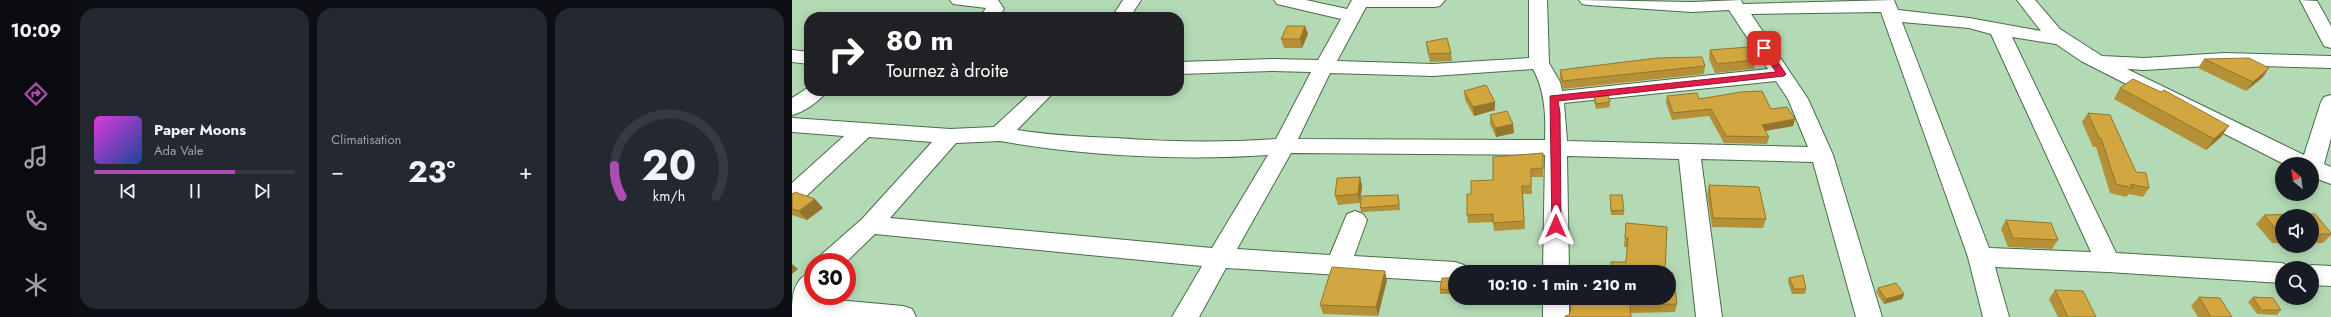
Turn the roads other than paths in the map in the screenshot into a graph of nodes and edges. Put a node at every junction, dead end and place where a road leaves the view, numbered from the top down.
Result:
1 (959, 0) edge
2 (1132, 0) edge
3 (1283, 0) edge
4 (1436, 0) edge
5 (1538, 0) edge
6 (1588, 0) edge
7 (2026, 0) edge
8 (2308, 1) edge
9 (1735, 4) edge
10 (1357, 6) edge
11 (995, 7) edge
12 (1888, 7) edge
13 (1125, 12) edge
14 (1999, 30) junction
15 (2058, 39) junction
16 (2331, 42) edge
17 (792, 56) edge
18 (804, 57) edge
19 (2088, 57) junction
20 (2331, 62) edge
21 (1540, 63) junction
22 (1324, 67) junction
23 (1184, 68) edge
24 (1782, 74) junction
25 (810, 96) edge
26 (1040, 96) edge
27 (1553, 98) junction
28 (2331, 102) edge
29 (792, 108) edge
30 (792, 125) edge
31 (864, 130) junction
32 (1000, 134) junction
33 (950, 136) junction
34 (1284, 146) junction
35 (1556, 149) junction
36 (1688, 150) junction
37 (1822, 155) junction
38 (2289, 157) edge
39 (2315, 157) edge
40 (2319, 170) edge
41 (2331, 176) edge
42 (792, 196) edge
43 (1355, 220) dead end
44 (870, 225) junction
45 (840, 253) edge
46 (1218, 258) junction
47 (1980, 258) junction
48 (2108, 262) junction
49 (1339, 265) junction
50 (1556, 265) edge
51 (1448, 272) edge
52 (2275, 273) edge
53 (2319, 275) edge
54 (2331, 276) edge
55 (804, 294) edge
56 (1556, 305) edge
57 (794, 309) edge
58 (903, 317) edge
59 (1185, 317) edge
60 (1556, 317) edge
61 (1709, 317) edge
62 (1869, 317) edge
63 (1996, 317) edge

1 - 11 street
2 - 13 street
3 - 10 street
4 - 10 street
5 - 21 street
6 - 9 street
7 - 15 street
8 - 16 street
9 - 12 street
9 - 24 street
10 - 22 street
12 - 14 street
12 - 47 street
14 - 15 street
14 - 48 street
15 - 19 street
17 - 18 street
19 - 20 street
19 - 38 street
21 - 22 street
21 - 27 street
22 - 23 street
22 - 34 street
24 - 27 street
24 - 37 street
25 - 29 street
26 - 32 street
27 - 35 street
28 - 39 street
30 - 31 street
31 - 33 street
31 - 42 street
32 - 33 street
32 - 34 street
33 - 44 street
34 - 35 street
34 - 46 street
35 - 36 street
35 - 50 street
36 - 37 street
36 - 61 street
37 - 62 street
40 - 41 street
43 - 49 street
44 - 45 street
44 - 46 street
46 - 49 street
46 - 59 street
47 - 48 street
47 - 63 street
48 - 52 street
49 - 51 street
53 - 54 street
55 - 57 street
56 - 60 street
57 - 58 street

